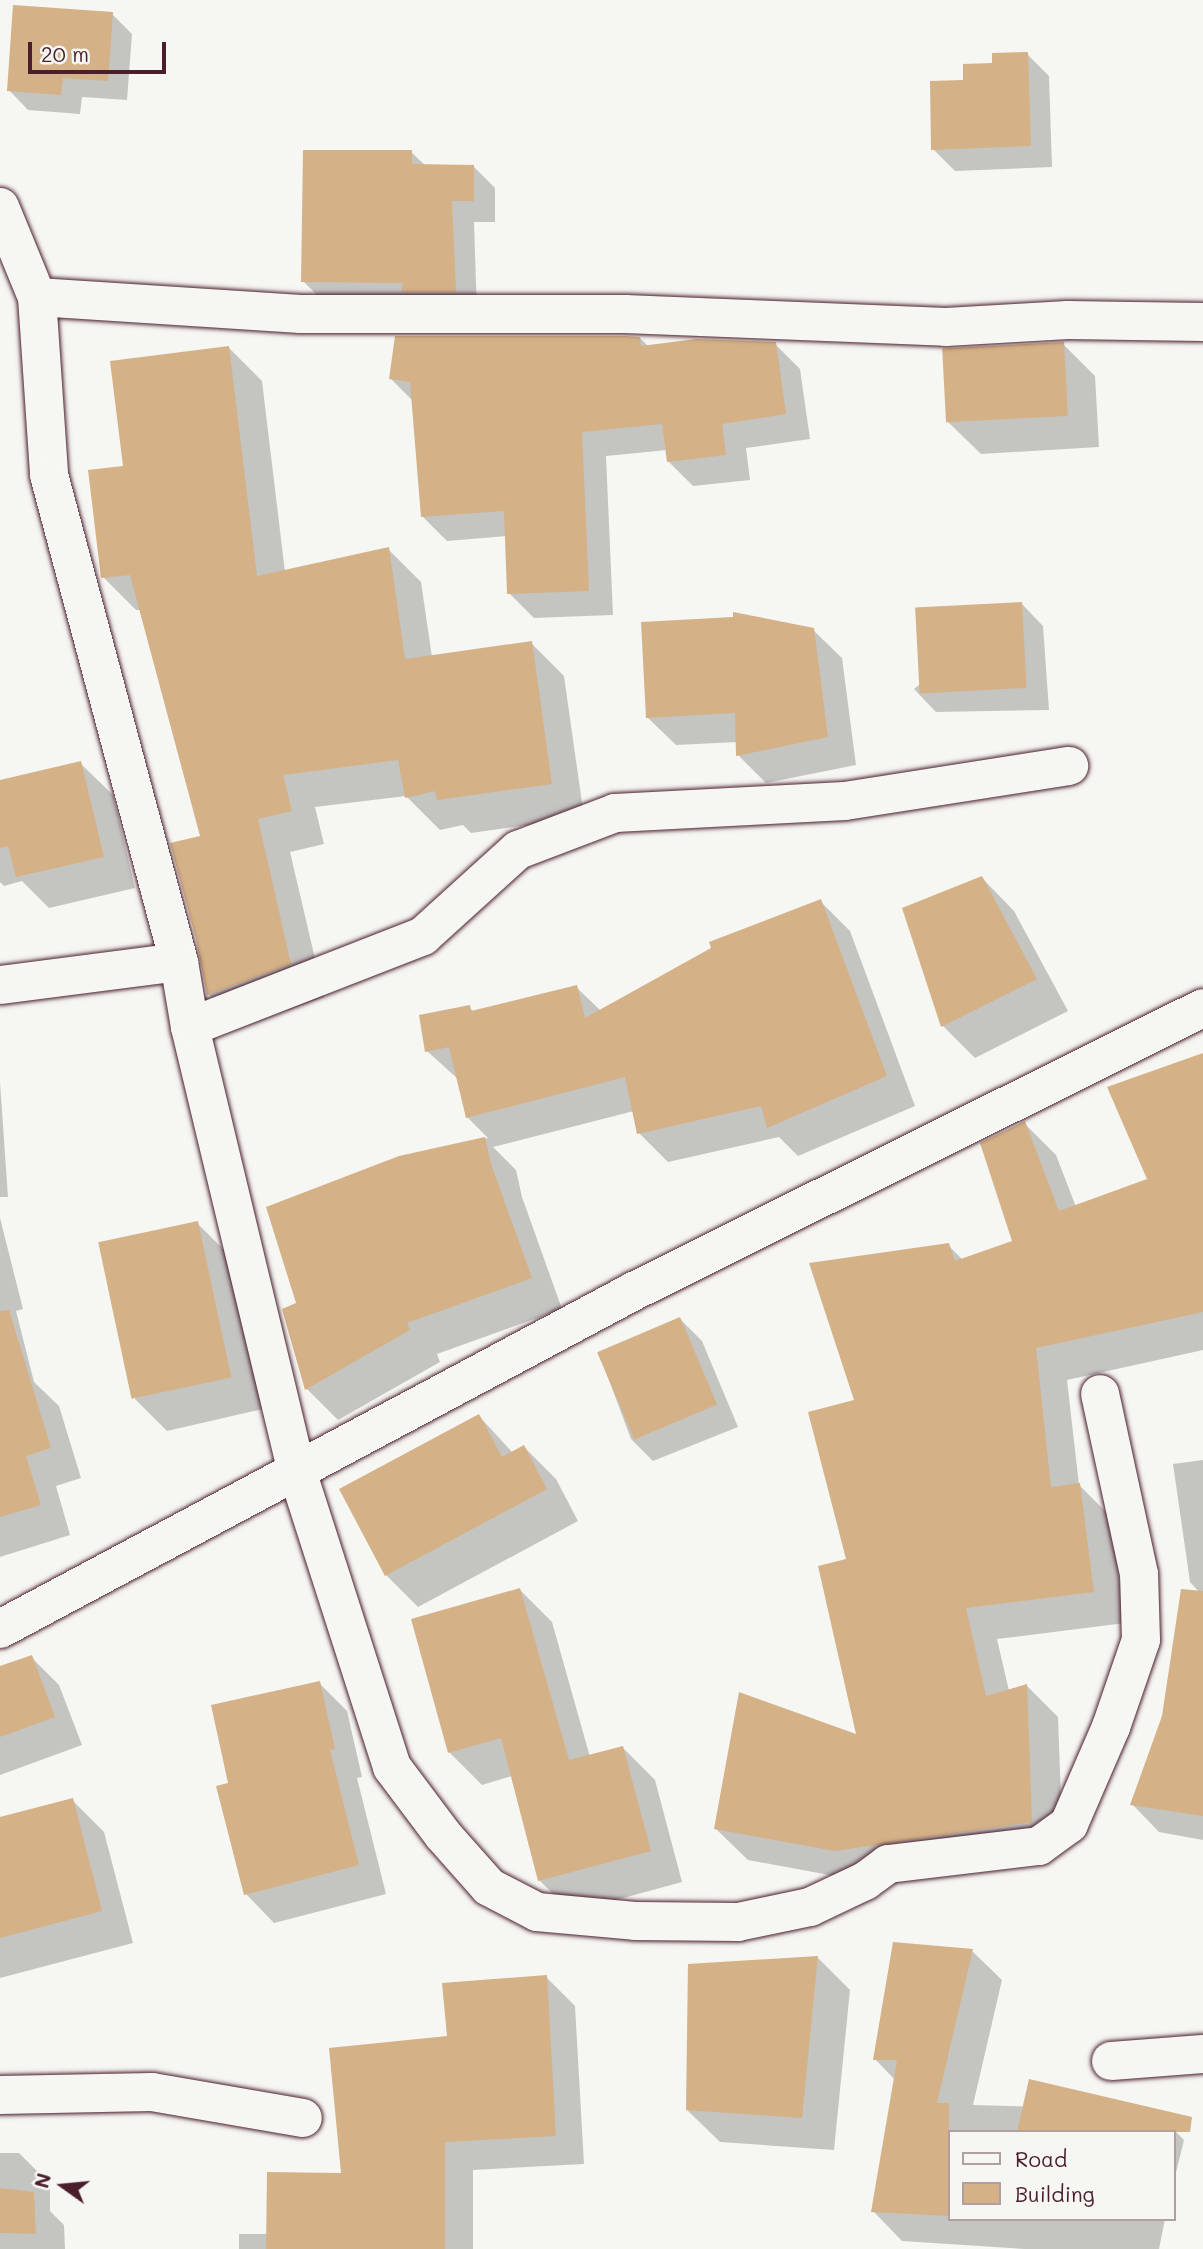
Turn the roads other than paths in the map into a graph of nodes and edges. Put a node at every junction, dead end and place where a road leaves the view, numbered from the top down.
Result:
1 (0, 207) edge
2 (37, 297) junction
3 (1203, 322) edge
4 (1069, 766) dead end
5 (178, 962) junction
6 (0, 985) edge
7 (1203, 1008) edge
8 (190, 1027) junction
9 (1100, 1394) dead end
10 (297, 1471) junction
11 (0, 1629) edge
12 (1203, 2054) edge
13 (1111, 2061) dead end
14 (0, 2095) edge
15 (303, 2118) dead end

1 - 2 street
2 - 3 street
2 - 5 street
4 - 8 street
5 - 6 street
5 - 8 street
7 - 10 street
8 - 10 street
9 - 10 street
10 - 11 street
12 - 13 street
14 - 15 street

